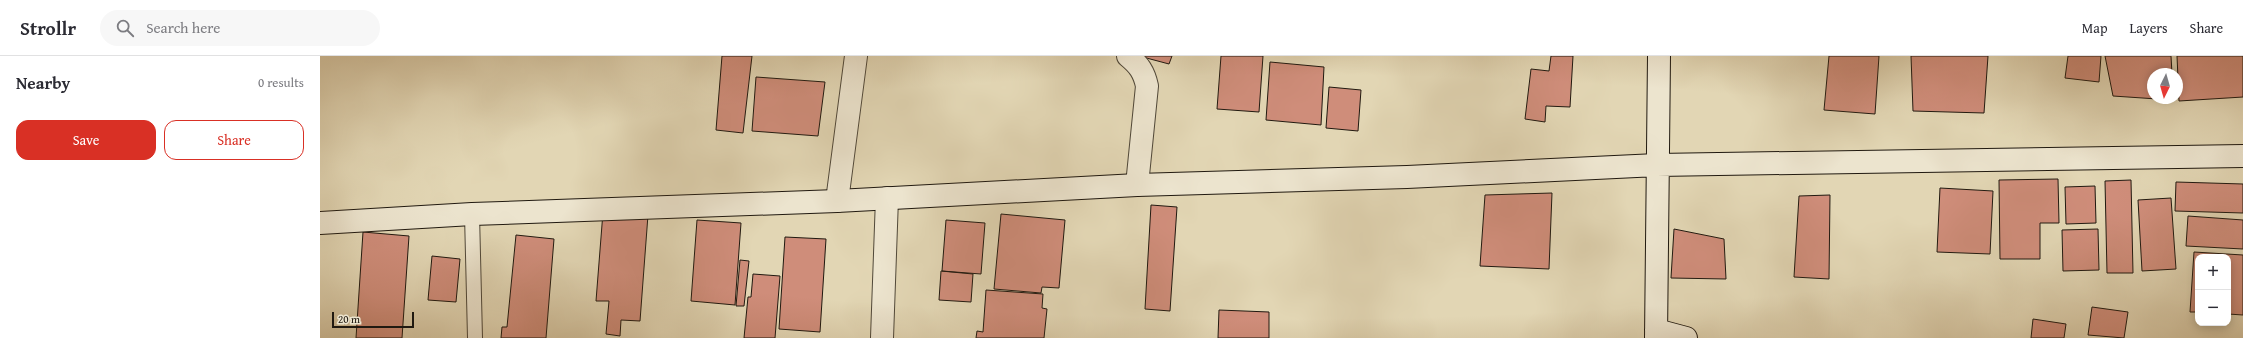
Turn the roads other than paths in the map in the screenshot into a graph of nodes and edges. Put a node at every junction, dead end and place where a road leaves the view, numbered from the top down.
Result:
1 (856, 56) edge
2 (1128, 56) edge
3 (1659, 56) edge
4 (2243, 156) edge
5 (1658, 165) junction
6 (1137, 185) junction
7 (887, 198) junction
8 (837, 201) junction
9 (472, 214) junction
10 (320, 223) edge
11 (1656, 334) edge
12 (474, 338) edge
13 (882, 338) edge
14 (1686, 338) edge

1 - 8 main road
2 - 6 main road
3 - 5 main road
4 - 5 main road
5 - 6 main road
5 - 11 main road
6 - 7 main road
7 - 8 main road
7 - 13 main road
8 - 9 main road
9 - 10 main road
9 - 12 lane
11 - 14 main road

